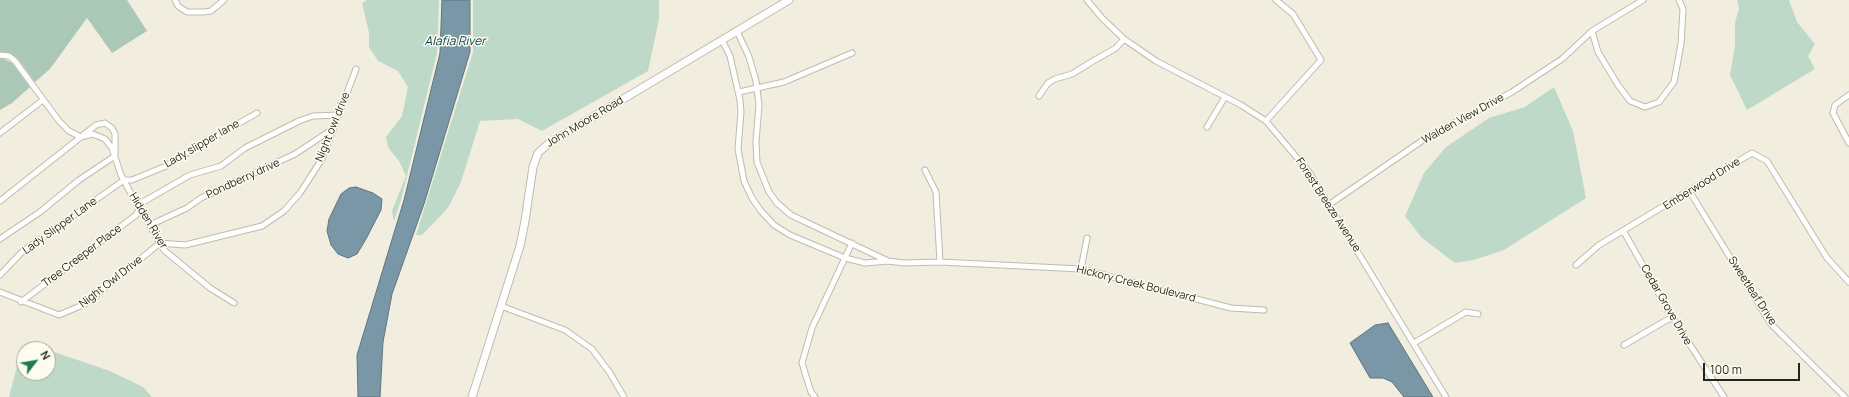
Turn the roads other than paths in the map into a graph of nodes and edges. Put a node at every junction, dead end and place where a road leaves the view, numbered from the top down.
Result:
1 (175, 0) edge
2 (224, 0) edge
3 (789, 0) edge
4 (1087, 0) edge
5 (1276, 0) edge
6 (1643, 0) edge
7 (1679, 0) edge
8 (736, 32) junction
9 (1592, 32) junction
10 (1124, 39) junction
11 (722, 40) junction
12 (852, 53) dead end
13 (0, 55) edge
14 (356, 69) dead end
15 (757, 88) junction
16 (739, 92) junction
17 (1849, 95) edge
18 (1039, 96) dead end
19 (1225, 97) junction
20 (43, 100) junction
21 (257, 113) dead end
22 (339, 115) junction
23 (1266, 121) junction
24 (1207, 127) dead end
25 (334, 128) junction
26 (0, 133) edge
27 (81, 137) junction
28 (1849, 143) edge
29 (115, 156) junction
30 (925, 170) dead end
31 (124, 180) junction
32 (1690, 192) junction
33 (0, 201) edge
34 (1330, 204) junction
35 (140, 208) junction
36 (150, 225) junction
37 (1624, 232) junction
38 (1087, 238) dead end
39 (0, 239) edge
40 (160, 242) junction
41 (852, 243) junction
42 (845, 258) junction
43 (888, 261) junction
44 (940, 262) junction
45 (1576, 265) dead end
46 (1081, 269) junction
47 (0, 275) edge
48 (1849, 282) edge
49 (0, 292) edge
50 (21, 302) junction
51 (234, 303) dead end
52 (501, 306) junction
53 (1264, 310) dead end
54 (1478, 314) dead end
55 (1672, 317) junction
56 (1414, 343) junction
57 (1624, 345) dead end
58 (1721, 396) edge
59 (472, 397) edge
60 (624, 397) edge
61 (815, 397) edge
62 (1446, 397) edge
63 (1845, 397) edge

1 - 2 street
3 - 8 street, John Moore Road
4 - 10 street, Forest Breeze Avenue
5 - 23 street
6 - 9 street, Walden View Drive
7 - 9 street
8 - 11 street, John Moore Road
8 - 15 street, Hickory Creek Boulevard
9 - 34 street, Walden View Drive
10 - 18 street
10 - 19 street, Forest Breeze Avenue
11 - 16 street, Hickory Creek Boulevard
11 - 52 street, John Moore Road
12 - 15 street
13 - 20 street
14 - 22 street, Night owl drive
15 - 16 street
15 - 41 street, Hickory Creek Boulevard
16 - 42 street, Hickory Creek Boulevard
17 - 28 street
19 - 23 street, Forest Breeze Avenue
19 - 24 street
20 - 26 street
20 - 27 street
21 - 31 street, Lady slipper lane
22 - 25 street, Night owl drive
22 - 35 street
23 - 34 street, Forest Breeze Avenue
25 - 36 street, Pondberry drive
25 - 40 street, Night owl drive
27 - 29 street, Hidden River
27 - 29 street, Hidden River
27 - 33 street, Hidden River
29 - 31 street, Hidden River
29 - 39 street
30 - 44 street
31 - 35 street, Hidden River
31 - 47 street, Lady Slipper Lane
32 - 37 street, Emberwood Drive
32 - 48 street, Emberwood Drive
32 - 63 street, Sweetleaf Drive
34 - 56 street, Forest Breeze Avenue
35 - 36 street, Hidden River
35 - 50 street, Tree Creeper Place
36 - 40 street, Hidden River
37 - 45 street, Emberwood Drive
37 - 55 street, Cedar Grove Drive
38 - 46 street
40 - 50 street, Night Owl Drive
40 - 51 street, Hidden River
41 - 42 street
41 - 43 street, Hickory Creek Boulevard
42 - 43 street, Hickory Creek Boulevard
42 - 61 street
43 - 44 street, Hickory Creek Boulevard
44 - 46 street, Hickory Creek Boulevard
46 - 53 street, Hickory Creek Boulevard
49 - 50 street
52 - 59 street, John Moore Road
52 - 60 street
54 - 56 street
55 - 57 street
55 - 58 street, Cedar Grove Drive
56 - 62 street, Forest Breeze Avenue

